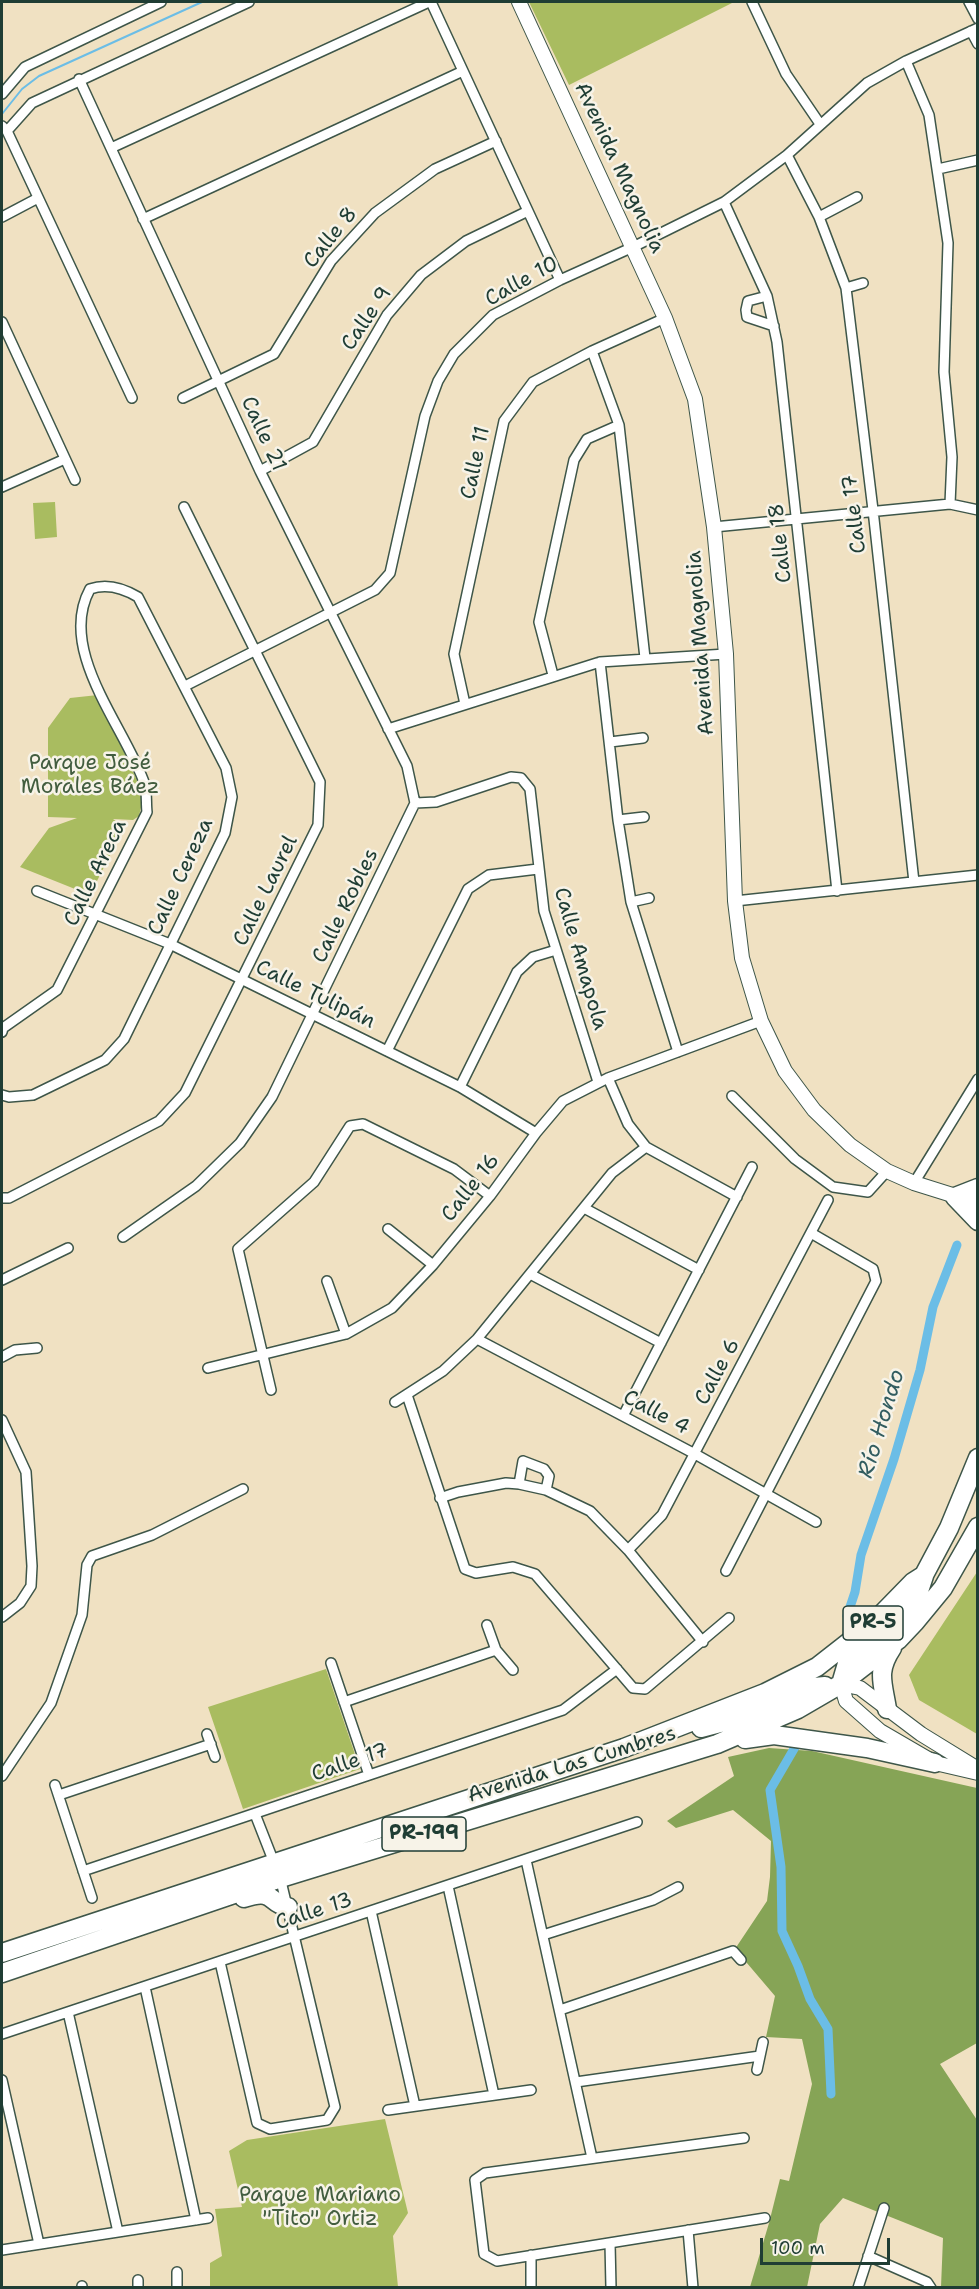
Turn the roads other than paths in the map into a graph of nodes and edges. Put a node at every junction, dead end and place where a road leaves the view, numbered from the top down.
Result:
1 (161, 2) edge
2 (249, 2) edge
3 (430, 2) edge
4 (519, 2) edge
5 (753, 2) edge
6 (969, 2) edge
7 (978, 19) edge
8 (974, 29) edge
9 (978, 44) edge
10 (906, 61) junction
11 (463, 71) junction
12 (80, 79) junction
13 (2, 94) edge
14 (820, 124) junction
15 (4, 129) edge
16 (496, 141) junction
17 (111, 148) junction
18 (787, 155) junction
19 (978, 160) edge
20 (938, 169) junction
21 (857, 197) dead end
22 (38, 198) junction
23 (724, 202) junction
24 (528, 211) junction
25 (819, 217) junction
26 (2, 218) edge
27 (143, 219) junction
28 (633, 247) junction
29 (560, 280) junction
30 (862, 283) dead end
31 (846, 288) junction
32 (767, 296) junction
33 (665, 318) junction
34 (2, 322) edge
35 (774, 326) junction
36 (592, 351) junction
37 (219, 383) junction
38 (132, 398) dead end
39 (183, 398) dead end
40 (619, 426) junction
41 (65, 459) junction
42 (260, 471) junction
43 (75, 480) dead end
44 (2, 487) edge
45 (950, 504) junction
46 (184, 507) dead end
47 (873, 510) junction
48 (978, 510) edge
49 (797, 518) junction
50 (714, 527) junction
51 (111, 587) joint
52 (330, 613) junction
53 (256, 650) junction
54 (726, 654) junction
55 (645, 657) junction
56 (600, 662) junction
57 (553, 675) junction
58 (185, 687) junction
59 (465, 704) junction
60 (388, 729) junction
61 (643, 738) dead end
62 (610, 742) junction
63 (415, 803) junction
64 (644, 817) dead end
65 (618, 820) junction
66 (538, 869) junction
67 (978, 875) edge
68 (914, 882) junction
69 (37, 891) dead end
70 (837, 891) junction
71 (649, 898) dead end
72 (735, 901) junction
73 (630, 902) junction
74 (96, 915) junction
75 (170, 944) junction
76 (556, 950) junction
77 (242, 979) junction
78 (314, 1014) junction
79 (761, 1021) junction
80 (2, 1032) edge
81 (387, 1051) junction
82 (678, 1052) junction
83 (608, 1078) junction
84 (978, 1079) edge
85 (598, 1082) junction
86 (460, 1087) junction
87 (2, 1095) edge
88 (732, 1096) dead end
89 (536, 1133) junction
90 (646, 1147) junction
91 (752, 1167) dead end
92 (887, 1171) junction
93 (914, 1183) junction
94 (978, 1188) edge
95 (490, 1196) junction
96 (736, 1197) junction
97 (955, 1197) junction
98 (2, 1198) edge
99 (828, 1200) dead end
100 (978, 1203) edge
101 (584, 1208) junction
102 (978, 1221) edge
103 (388, 1229) dead end
104 (811, 1233) junction
105 (123, 1237) dead end
106 (68, 1248) dead end
107 (433, 1265) junction
108 (699, 1270) junction
109 (530, 1274) junction
110 (2, 1280) edge
111 (327, 1281) dead end
112 (346, 1334) junction
113 (477, 1339) junction
114 (661, 1343) junction
115 (37, 1348) dead end
116 (261, 1354) junction
117 (2, 1357) edge
118 (208, 1368) dead end
119 (271, 1390) dead end
120 (407, 1395) junction
121 (394, 1402) dead end
122 (622, 1416) junction
123 (2, 1420) edge
124 (695, 1454) junction
125 (978, 1458) edge
126 (519, 1484) junction
127 (243, 1489) dead end
128 (546, 1490) junction
129 (766, 1493) junction
130 (440, 1498) junction
131 (816, 1522) dead end
132 (978, 1527) edge
133 (628, 1550) junction
134 (726, 1571) dead end
135 (924, 1575) junction
136 (2, 1617) edge
137 (729, 1618) dead end
138 (487, 1625) dead end
139 (898, 1640) junction
140 (703, 1642) junction
141 (496, 1650) junction
142 (332, 1663) dead end
143 (817, 1667) joint
144 (617, 1669) junction
145 (513, 1670) dead end
146 (841, 1684) junction
147 (344, 1702) junction
148 (887, 1709) junction
149 (207, 1734) dead end
150 (211, 1744) junction
151 (717, 1744) junction
152 (624, 1748) junction
153 (215, 1757) dead end
154 (935, 1763) junction
155 (978, 1768) edge
156 (978, 1773) edge
157 (369, 1775) junction
158 (2, 1776) edge
159 (55, 1785) dead end
160 (59, 1795) junction
161 (255, 1814) junction
162 (637, 1822) dead end
163 (526, 1860) junction
164 (278, 1870) junction
165 (83, 1871) junction
166 (448, 1886) junction
167 (678, 1887) dead end
168 (92, 1898) dead end
169 (288, 1907) junction
170 (371, 1911) junction
171 (158, 1920) junction
172 (543, 1935) junction
173 (296, 1936) junction
174 (2, 1953) edge
175 (741, 1960) dead end
176 (220, 1962) junction
177 (2, 1973) edge
178 (145, 1987) junction
179 (560, 2010) junction
180 (68, 2012) junction
181 (2, 2034) edge
182 (763, 2042) dead end
183 (760, 2056) junction
184 (757, 2070) dead end
185 (2, 2080) edge
186 (576, 2082) junction
187 (531, 2090) dead end
188 (494, 2095) junction
189 (415, 2106) junction
190 (388, 2110) dead end
191 (744, 2138) dead end
192 (592, 2158) junction
193 (884, 2208) dead end
194 (765, 2217) dead end
195 (208, 2218) dead end
196 (196, 2220) junction
197 (688, 2230) junction
198 (118, 2232) junction
199 (610, 2243) junction
200 (39, 2244) junction
201 (2, 2250) edge
202 (531, 2255) junction
203 (868, 2256) junction
204 (177, 2272) dead end
205 (177, 2288) edge
206 (531, 2288) edge
207 (611, 2288) edge
208 (693, 2288) edge
209 (858, 2288) edge
210 (931, 2288) edge

1 - 13 street
2 - 12 street
3 - 11 street
3 - 17 street
4 - 28 street, Avenida Magnolia
5 - 14 street
6 - 7 street
8 - 9 street
8 - 10 street, Calle 10
10 - 14 street, Calle 10
10 - 20 street
11 - 16 street
11 - 27 street
12 - 15 street
12 - 17 street, Calle 21
14 - 18 street, Calle 10
15 - 22 street
16 - 24 street
16 - 37 street, Calle 8
17 - 27 street, Calle 21
18 - 23 street, Calle 10
18 - 25 street, Calle 17
19 - 20 street
20 - 45 street
21 - 25 street
22 - 26 street
22 - 38 street
23 - 28 street, Calle 10
23 - 32 street, Calle 18
24 - 29 street
24 - 42 street, Calle 9
25 - 31 street, Calle 17
27 - 37 street, Calle 21
28 - 29 street, Calle 10
28 - 33 street, Avenida Magnolia
29 - 52 street, Calle 10
30 - 31 street
31 - 47 street, Calle 17
32 - 35 street, Calle 18
32 - 35 street
33 - 36 street, Calle 11
33 - 50 street, Avenida Magnolia
34 - 41 street
35 - 49 street, Calle 18
36 - 40 street
36 - 59 street, Calle 11
37 - 39 street, Calle 8
37 - 42 street, Calle 21
40 - 55 street
40 - 57 street
41 - 43 street
41 - 44 street
42 - 52 street, Calle 21
45 - 47 street
45 - 48 street
46 - 53 street, Calle Laurel
47 - 49 street
47 - 68 street, Calle 17
49 - 50 street
49 - 70 street, Calle 18
50 - 54 street, Avenida Magnolia
51 - 58 street, Calle Cereza
51 - 74 street, Calle Areca
52 - 53 street, Calle 10
52 - 60 street, Calle 21
53 - 58 street, Calle 10
53 - 77 street, Calle Laurel
54 - 55 street
54 - 72 street, Avenida Magnolia
55 - 56 street
56 - 57 street
56 - 62 street
57 - 59 street
58 - 75 street, Calle Cereza
59 - 60 street
60 - 63 street, Calle 21
61 - 62 street
62 - 65 street
63 - 66 street, Calle Amapola
63 - 78 street, Calle Robles
64 - 65 street
65 - 73 street
66 - 76 street, Calle Amapola
66 - 81 street
67 - 68 street
68 - 70 street
69 - 74 street, Calle Tulipán
70 - 72 street
71 - 73 street
72 - 79 street, Avenida Magnolia
73 - 82 street
74 - 75 street, Calle Tulipán
74 - 80 street, Calle Areca
75 - 77 street, Calle Tulipán
75 - 87 street, Calle Cereza
76 - 85 street, Calle Amapola
76 - 86 street
77 - 78 street, Calle Tulipán
77 - 98 street, Calle Laurel
78 - 81 street, Calle Tulipán
78 - 105 street, Calle Robles
79 - 82 street, Calle 16
79 - 92 street, Avenida Magnolia
81 - 86 street, Calle Tulipán
82 - 83 street, Calle 16
83 - 85 street, Calle 16
83 - 90 street
84 - 93 street
85 - 89 street, Calle 16
86 - 89 street, Calle Tulipán
88 - 92 street
89 - 95 street, Calle 16
90 - 96 street
90 - 101 street
91 - 96 street
92 - 93 street, Avenida Magnolia
93 - 97 street, Avenida Magnolia
94 - 97 highway
95 - 107 street, Calle 16
95 - 116 street
96 - 108 street
97 - 100 street, Avenida Magnolia
97 - 102 highway
99 - 104 street, Calle 6
101 - 108 street
101 - 109 street
103 - 107 street
104 - 124 street, Calle 6
104 - 129 street
106 - 110 street
107 - 112 street, Calle 16
108 - 114 street
109 - 113 street
109 - 114 street
111 - 112 street
112 - 116 street, Calle 16
113 - 120 street
113 - 122 street, Calle 4
114 - 122 street
115 - 117 street
116 - 118 street, Calle 16
116 - 119 street
120 - 121 street
120 - 130 street
122 - 124 street, Calle 4
123 - 136 street
124 - 129 street, Calle 4
124 - 133 street, Calle 6
125 - 135 highway, PR-5
126 - 128 street
126 - 128 street
126 - 130 street
127 - 158 street
128 - 133 street
129 - 131 street, Calle 4
129 - 134 street
130 - 144 street
132 - 139 highway, PR-5
133 - 140 street
135 - 143 highway, PR-5
135 - 146 highway
137 - 140 street
138 - 141 street
139 - 146 highway, PR-5
139 - 148 highway
140 - 144 street
141 - 145 street
141 - 147 street
142 - 147 street
143 - 152 highway, Avenida Las Cumbres / PR-199
144 - 157 street, Calle 17
146 - 148 street
146 - 151 highway, Avenida Las Cumbres / PR-199
146 - 152 highway
146 - 154 street
147 - 157 street
148 - 155 street
149 - 150 street
150 - 153 street
150 - 160 street
151 - 154 highway
151 - 164 highway, Avenida Las Cumbres / PR-199
152 - 164 highway, Avenida Las Cumbres / PR-199
154 - 156 street
157 - 161 street, Calle 17
159 - 160 street
160 - 165 street
161 - 164 street
161 - 165 street, Calle 17
162 - 163 street, Calle 13
163 - 166 street, Calle 13
163 - 172 street
164 - 169 street
164 - 171 highway, Avenida Las Cumbres / PR-199
164 - 174 highway, Avenida Las Cumbres / PR-199
165 - 168 street
166 - 170 street, Calle 13
166 - 188 street
167 - 172 street
169 - 171 highway
169 - 173 street
170 - 173 street, Calle 13
170 - 189 street
171 - 177 highway, Avenida Las Cumbres / PR-199
172 - 179 street
173 - 176 street, Calle 13
173 - 176 street
175 - 179 street
176 - 178 street, Calle 13
178 - 180 street, Calle 13
178 - 196 street
179 - 186 street
180 - 181 street, Calle 13
180 - 198 street
182 - 183 street
183 - 184 street
183 - 186 street
185 - 200 street
186 - 192 street
187 - 188 street
188 - 189 street
189 - 190 street
191 - 192 street
192 - 202 street
193 - 203 street
194 - 197 street
195 - 196 street
196 - 198 street
197 - 199 street
197 - 208 street
198 - 200 street
199 - 202 street
199 - 207 street
200 - 201 street
202 - 206 street
203 - 209 street
203 - 210 street
204 - 205 street

